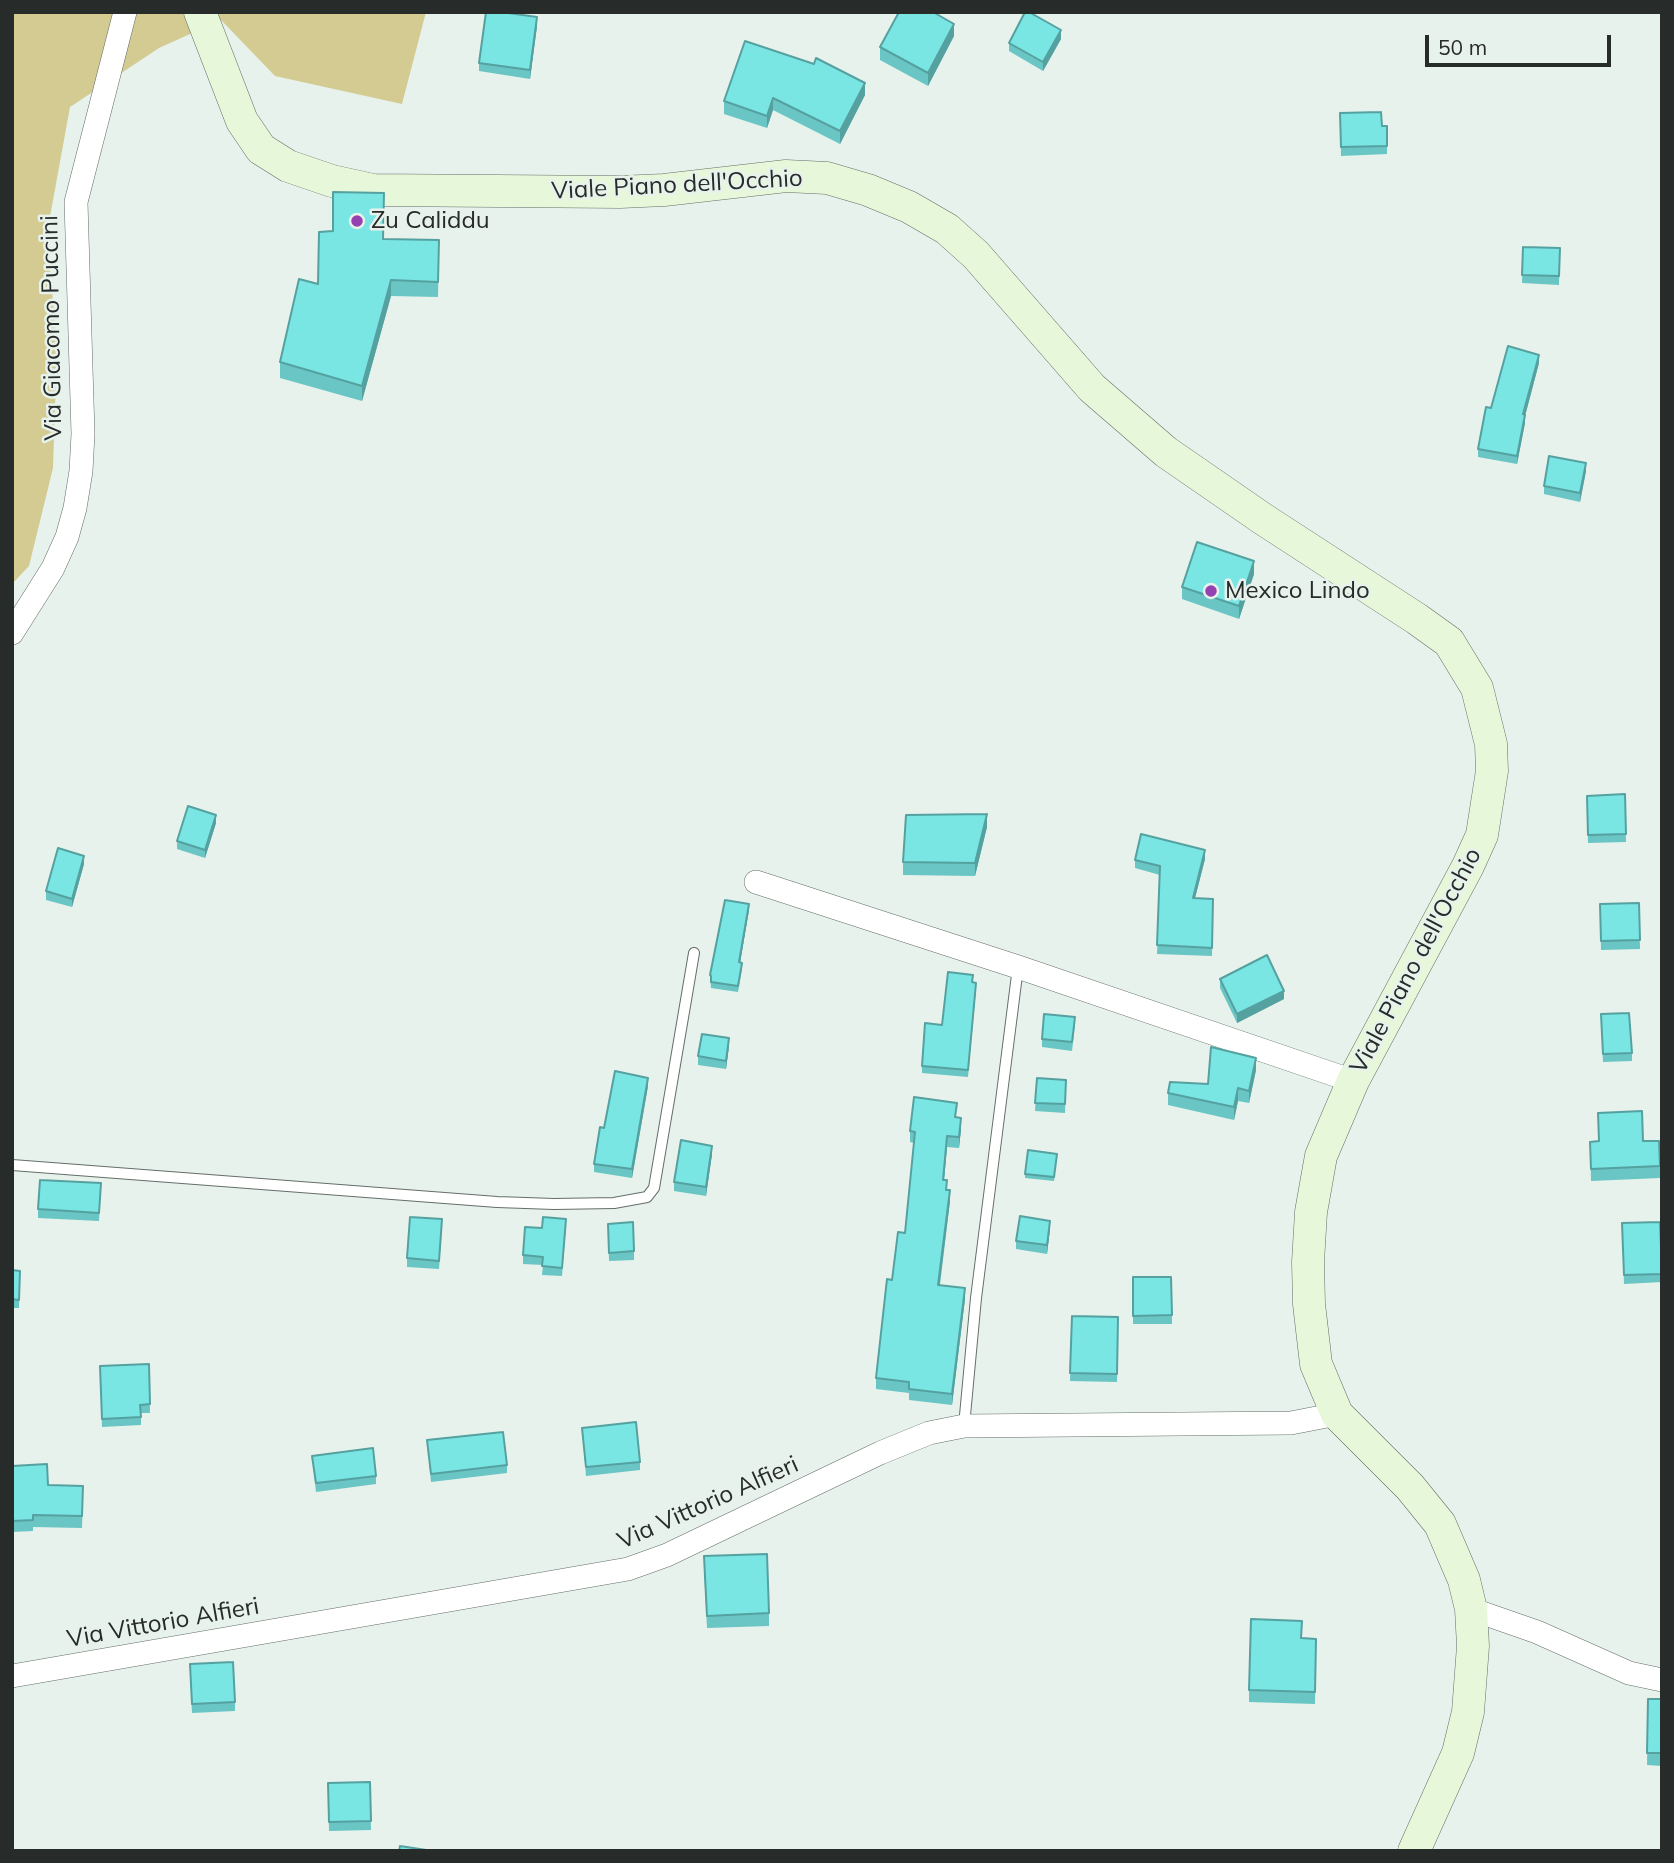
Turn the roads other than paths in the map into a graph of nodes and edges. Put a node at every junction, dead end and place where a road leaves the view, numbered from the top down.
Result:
1 (125, 12) edge
2 (200, 12) edge
3 (12, 633) edge
4 (756, 882) dead end
5 (694, 953) dead end
6 (1018, 967) junction
7 (1353, 1081) junction
8 (12, 1165) edge
9 (1337, 1413) junction
10 (964, 1426) junction
11 (1471, 1609) junction
12 (12, 1676) edge
13 (1662, 1680) edge
14 (1414, 1851) edge

1 - 3 street, Via Giacomo Puccini
2 - 7 main road, Viale Piano dell'Occhio
4 - 6 street
5 - 8 lane
6 - 7 street
6 - 10 lane
7 - 9 main road, Viale Piano dell'Occhio
9 - 10 street, Via Vittorio Alfieri
9 - 11 main road, Viale Piano dell'Occhio
10 - 12 street, Via Vittorio Alfieri
11 - 13 street
11 - 14 main road, Viale Piano dell'Occhio

